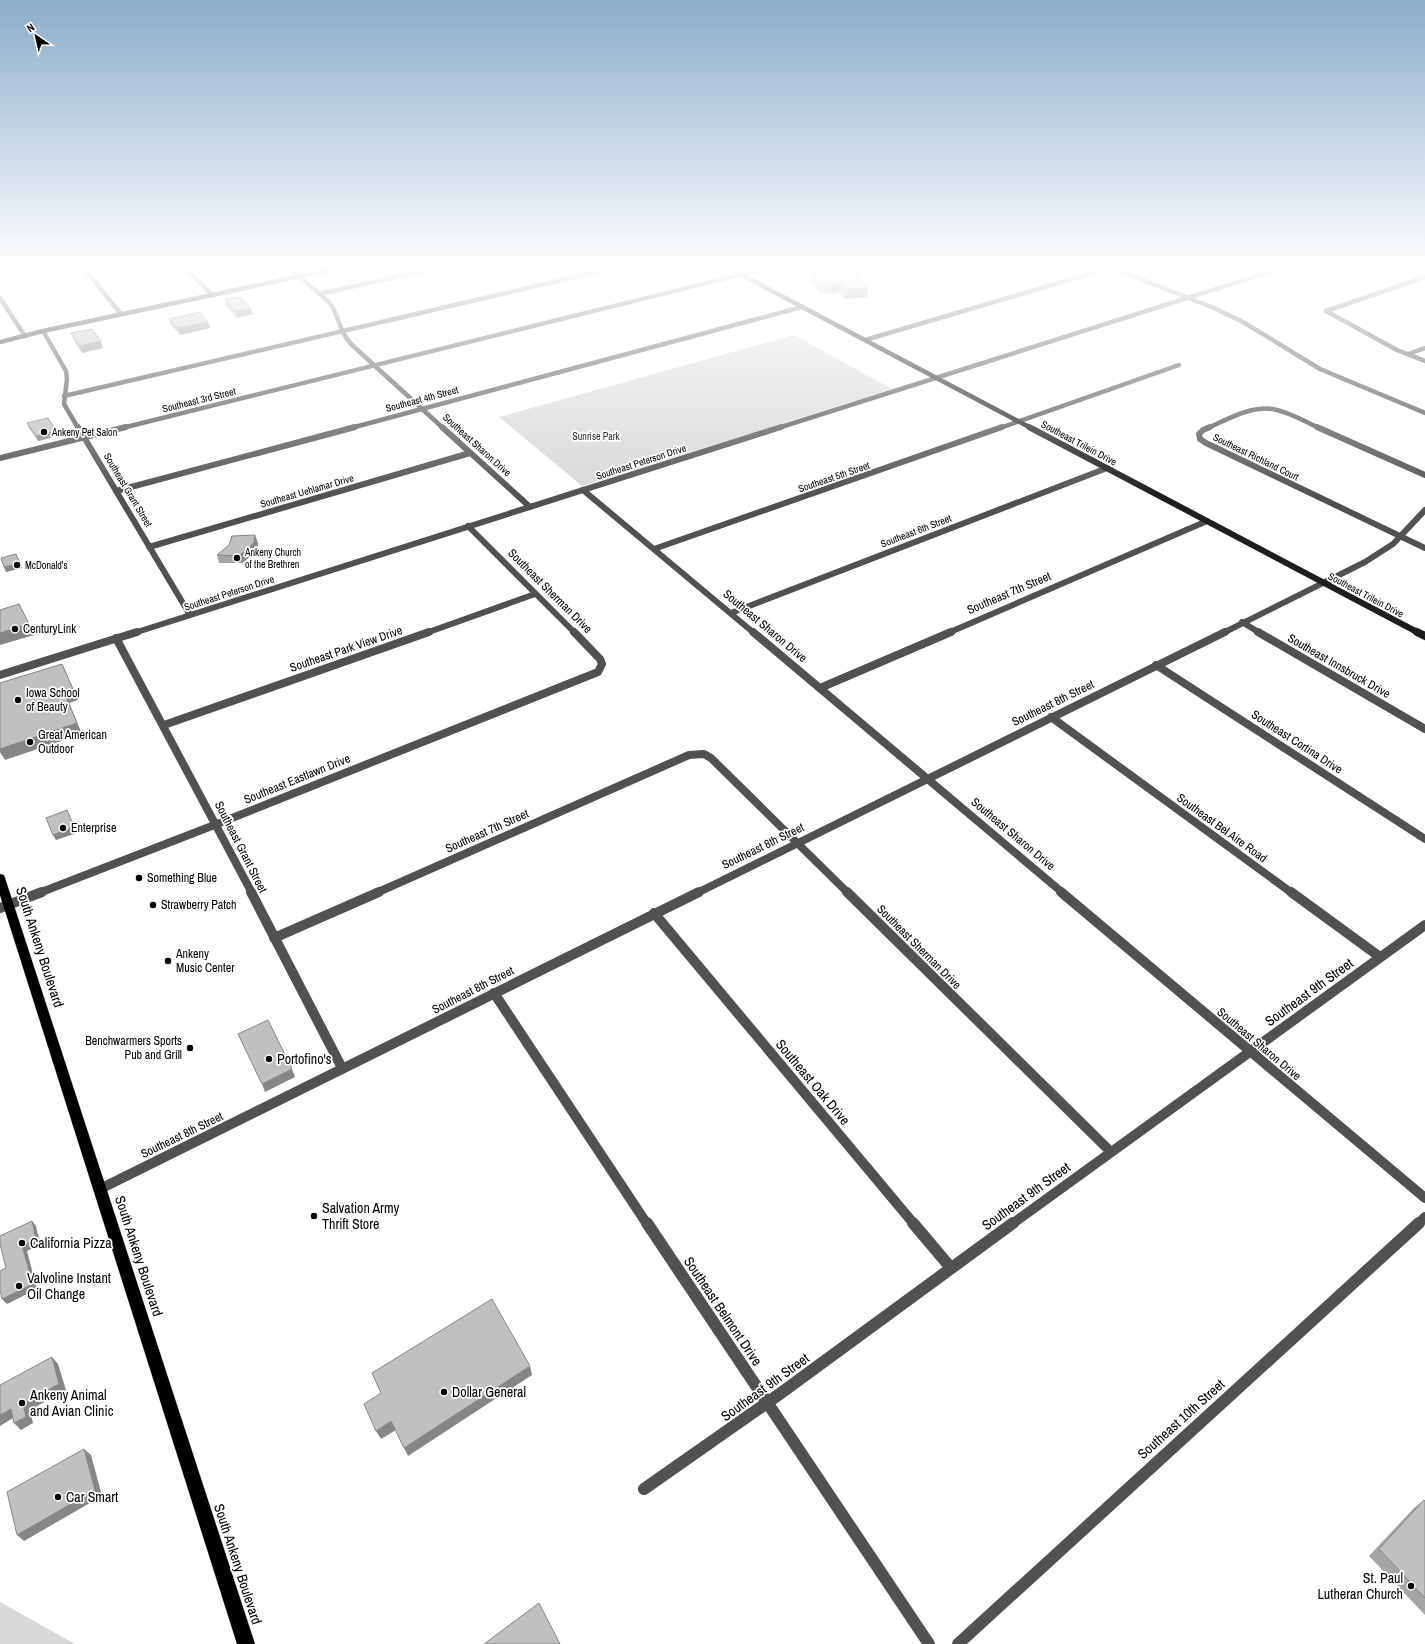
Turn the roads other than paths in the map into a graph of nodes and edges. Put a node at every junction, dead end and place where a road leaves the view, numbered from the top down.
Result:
1 (50, 343) edge
2 (291, 343) edge
3 (350, 343) edge
4 (464, 343) edge
5 (668, 343) edge
6 (870, 343) edge
7 (1048, 343) edge
8 (1277, 343) edge
9 (1386, 343) edge
10 (1425, 348) edge
11 (1408, 354) junction
12 (1425, 361) edge
13 (373, 365) junction
14 (1179, 366) dead end
15 (937, 378) junction
16 (64, 396) junction
17 (420, 409) junction
18 (1425, 413) edge
19 (1020, 421) junction
20 (83, 438) junction
21 (470, 454) junction
22 (0, 458) edge
23 (1108, 468) junction
24 (1425, 475) edge
25 (583, 490) junction
26 (116, 491) junction
27 (530, 507) junction
28 (1425, 510) edge
29 (1207, 521) junction
30 (468, 526) junction
31 (1401, 537) junction
32 (149, 547) junction
33 (1425, 548) edge
34 (654, 549) junction
35 (1323, 582) junction
36 (535, 594) junction
37 (731, 613) junction
38 (190, 615) junction
39 (1242, 622) junction
40 (1425, 636) edge
41 (116, 638) junction
42 (1156, 665) junction
43 (0, 675) edge
44 (593, 675) joint
45 (820, 688) junction
46 (1051, 717) junction
47 (164, 725) junction
48 (1425, 729) edge
49 (711, 758) joint
50 (928, 778) junction
51 (217, 824) junction
52 (1425, 839) edge
53 (796, 843) junction
54 (0, 878) edge
55 (4, 906) edge
56 (654, 914) junction
57 (1425, 925) edge
58 (274, 938) junction
59 (1380, 958) junction
60 (494, 993) junction
61 (1250, 1052) junction
62 (342, 1068) junction
63 (1111, 1152) junction
64 (100, 1189) junction
65 (1425, 1198) edge
66 (1425, 1216) edge
67 (951, 1268) junction
68 (766, 1403) junction
69 (644, 1489) dead end
70 (246, 1644) edge
71 (929, 1644) edge
72 (958, 1644) edge

1 - 16 street, Southeast Grant Street
2 - 16 street
3 - 13 street, Southeast Sharon Drive
4 - 13 street, Southeast 3rd Street
5 - 17 street, Southeast 4th Street
6 - 15 street, Southeast Trilein Drive
7 - 15 street, Southeast Peterson Drive
8 - 18 street
9 - 11 street
10 - 11 street
11 - 12 street
13 - 17 street, Southeast Sharon Drive
13 - 20 street, Southeast 3rd Street
14 - 19 street, Southeast 5th Street
15 - 19 street, Southeast Trilein Drive
15 - 25 street, Southeast Peterson Drive
16 - 20 street, Southeast Grant Street
17 - 21 street, Southeast Sharon Drive
17 - 26 street, Southeast 4th Street
19 - 23 street, Southeast Trilein Drive
19 - 34 street, Southeast 5th Street
20 - 22 street, Southeast 3rd Street
20 - 26 street, Southeast Grant Street
21 - 27 street, Southeast Sharon Drive
21 - 32 street, Southeast Uehlamar Drive
23 - 29 street, Southeast Trilein Drive
23 - 37 street, Southeast 6th Street
24 - 31 street, Southeast Richland Court
25 - 27 street, Southeast Peterson Drive
25 - 34 street, Southeast Sharon Drive
26 - 32 street, Southeast Grant Street
27 - 30 street, Southeast Peterson Drive
28 - 31 street, Southeast 8th Street
29 - 35 street, Southeast Trilein Drive
29 - 45 street, Southeast 7th Street
30 - 36 street, Southeast Sherman Drive
30 - 38 street, Southeast Peterson Drive
31 - 33 street
31 - 35 street, Southeast 8th Street
32 - 38 street, Southeast Grant Street
34 - 37 street, Southeast Sharon Drive
35 - 39 street, Southeast 8th Street
35 - 40 street, Southeast Trilein Drive
36 - 44 street, Southeast Sherman Drive
36 - 47 street, Southeast Park View Drive
37 - 45 street, Southeast Sharon Drive
38 - 41 street, Southeast Peterson Drive
39 - 42 street, Southeast 8th Street
39 - 48 street, Southeast Innsbruck Drive
41 - 43 street, Southeast Peterson Drive
41 - 47 street, Southeast Grant Street
42 - 46 street, Southeast 8th Street
42 - 52 street, Southeast Cortina Drive
44 - 51 street, Southeast Eastlawn Drive
45 - 50 street, Southeast Sharon Drive
46 - 50 street, Southeast 8th Street
46 - 59 street, Southeast Bel Aire Road
47 - 51 street, Southeast Grant Street
49 - 53 street, Southeast Sherman Drive
49 - 58 street, Southeast 7th Street
50 - 53 street, Southeast 8th Street
50 - 61 street, Southeast Sharon Drive
51 - 55 street, Southeast Eastlawn Drive
51 - 58 street, Southeast Grant Street
53 - 56 street, Southeast 8th Street
53 - 63 street, Southeast Sherman Drive
54 - 55 main road, South Ankeny Boulevard
55 - 64 main road, South Ankeny Boulevard
56 - 60 street, Southeast 8th Street
56 - 67 street, Southeast Oak Drive
57 - 59 street, Southeast 9th Street
58 - 62 street, Southeast Grant Street
59 - 61 street, Southeast 9th Street
60 - 62 street, Southeast 8th Street
60 - 68 street, Southeast Belmont Drive
61 - 63 street, Southeast 9th Street
61 - 65 street, Southeast Sharon Drive
62 - 64 street, Southeast 8th Street
63 - 67 street, Southeast 9th Street
64 - 70 main road, South Ankeny Boulevard
66 - 72 street, Southeast 10th Street
67 - 68 street, Southeast 9th Street
68 - 69 street, Southeast 9th Street
68 - 71 street, Southeast Belmont Drive

